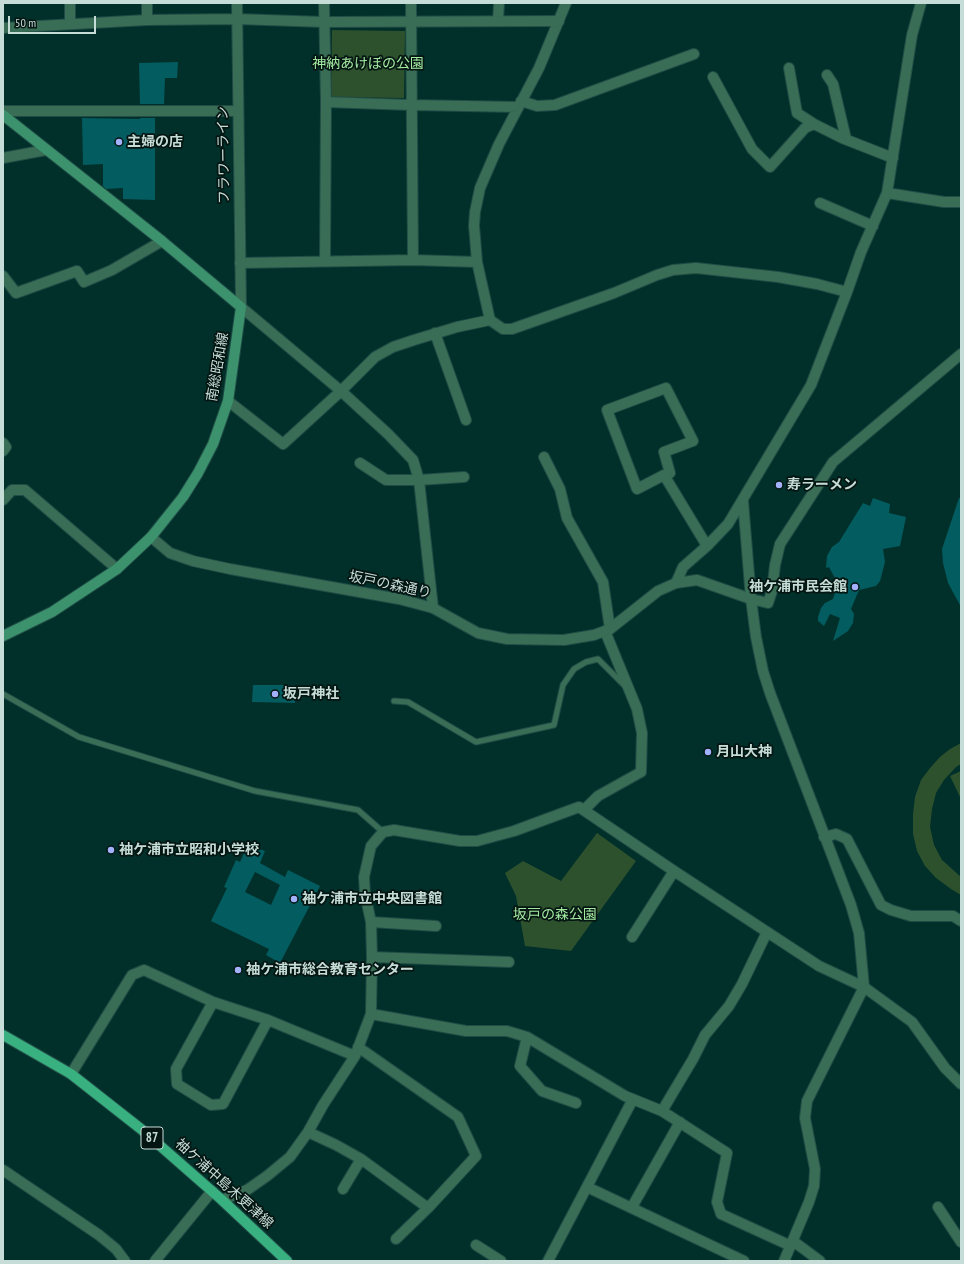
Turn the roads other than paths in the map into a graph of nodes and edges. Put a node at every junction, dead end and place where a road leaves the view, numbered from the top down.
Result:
1 (70, 3) edge
2 (147, 3) edge
3 (237, 3) edge
4 (324, 3) edge
5 (411, 3) edge
6 (499, 3) edge
7 (566, 3) edge
8 (921, 3) edge
9 (237, 19) junction
10 (147, 20) junction
11 (411, 21) junction
12 (498, 21) junction
13 (559, 21) junction
14 (324, 22) junction
15 (70, 24) junction
16 (3, 28) edge
17 (694, 54) dead end
18 (789, 68) dead end
19 (827, 75) dead end
20 (712, 77) dead end
21 (326, 102) junction
22 (519, 104) junction
23 (411, 105) junction
24 (3, 111) edge
25 (238, 111) junction
26 (3, 115) edge
27 (814, 124) junction
28 (846, 139) junction
29 (46, 150) junction
30 (3, 158) edge
31 (893, 158) junction
32 (887, 193) junction
33 (961, 202) edge
34 (820, 203) dead end
35 (873, 226) junction
36 (162, 241) junction
37 (413, 260) junction
38 (325, 261) junction
39 (477, 262) junction
40 (240, 264) junction
41 (3, 276) edge
42 (847, 292) junction
43 (241, 307) junction
44 (490, 320) junction
45 (435, 334) junction
46 (961, 354) edge
47 (341, 391) junction
48 (228, 401) junction
49 (466, 420) dead end
50 (3, 443) edge
51 (3, 451) edge
52 (544, 457) dead end
53 (360, 463) dead end
54 (664, 475) junction
55 (464, 477) dead end
56 (419, 480) junction
57 (3, 500) edge
58 (743, 501) junction
59 (151, 537) junction
60 (707, 546) junction
61 (117, 569) junction
62 (676, 583) junction
63 (751, 599) junction
64 (433, 608) junction
65 (608, 630) junction
66 (3, 636) edge
67 (628, 689) junction
68 (3, 694) edge
69 (394, 701) dead end
70 (584, 810) junction
71 (383, 832) junction
72 (824, 836) junction
73 (674, 871) junction
74 (961, 921) edge
75 (371, 922) junction
76 (436, 926) dead end
77 (767, 932) junction
78 (632, 938) dead end
79 (372, 957) junction
80 (509, 962) dead end
81 (864, 987) junction
82 (213, 1002) junction
83 (371, 1014) junction
84 (268, 1020) junction
85 (3, 1035) edge
86 (527, 1037) junction
87 (356, 1051) junction
88 (71, 1074) junction
89 (961, 1084) edge
90 (633, 1099) junction
91 (576, 1103) dead end
92 (662, 1111) junction
93 (680, 1122) junction
94 (308, 1132) junction
95 (361, 1160) junction
96 (3, 1170) edge
97 (587, 1186) junction
98 (343, 1190) dead end
99 (212, 1191) junction
100 (222, 1200) junction
101 (938, 1207) dead end
102 (428, 1208) junction
103 (632, 1208) junction
104 (396, 1239) dead end
105 (961, 1242) edge
106 (792, 1243) junction
107 (476, 1244) dead end
108 (125, 1261) edge
109 (155, 1261) edge
110 (286, 1261) edge
111 (501, 1261) edge
112 (548, 1261) edge
113 (744, 1261) edge
114 (784, 1261) edge
115 (820, 1261) edge

1 - 15 street
2 - 10 street
3 - 9 street, フラワーライン
4 - 14 street
5 - 11 street
6 - 12 street
7 - 13 street
8 - 31 street
9 - 10 street
9 - 14 street
9 - 25 street, フラワーライン
10 - 15 street
11 - 12 street
11 - 14 street
11 - 23 street
12 - 13 street
13 - 22 street
14 - 21 street
15 - 16 street
17 - 22 street
18 - 27 street
19 - 28 street
20 - 27 street
21 - 23 street
21 - 38 street
22 - 23 street
22 - 39 street
23 - 37 street
24 - 25 street
25 - 40 street, フラワーライン
26 - 29 main road
27 - 28 street
28 - 31 street
29 - 30 street
29 - 36 main road
31 - 32 street
32 - 33 street
32 - 35 street
34 - 35 street
35 - 42 street
36 - 41 street
36 - 43 main road
37 - 38 street
37 - 39 street
38 - 40 street
39 - 44 street
40 - 43 street, フラワーライン
42 - 44 street
42 - 58 street
43 - 47 street
43 - 48 main road, 南総昭和線
44 - 45 street
45 - 47 street
45 - 49 street
46 - 63 street, 坂戸の森通り
47 - 48 street
47 - 56 street
48 - 59 main road, 南総昭和線
50 - 51 street
52 - 65 street
53 - 56 street
54 - 54 street
54 - 60 street
55 - 56 street
56 - 64 street
57 - 61 street
58 - 60 street
58 - 63 street
59 - 61 main road, 南総昭和線
59 - 64 street, 坂戸の森通り
60 - 62 street
61 - 66 main road, 南総昭和線
62 - 63 street, 坂戸の森通り
62 - 65 street, 坂戸の森通り
63 - 72 street
64 - 65 street, 坂戸の森通り
65 - 67 street
67 - 69 lane
67 - 70 street
68 - 71 lane
70 - 71 street
70 - 73 street
71 - 75 street
72 - 74 street
72 - 81 street
73 - 77 street
73 - 78 street
75 - 76 street
75 - 79 street
77 - 81 street
77 - 92 street
79 - 80 street
79 - 83 street
81 - 89 street
81 - 106 street
82 - 84 street
82 - 84 street
82 - 88 street
83 - 86 street
83 - 87 street
84 - 87 street
85 - 88 main road, 袖ケ浦中島木更津線 / 87
86 - 90 street
86 - 91 street
87 - 94 street
87 - 102 street
88 - 99 main road, 袖ケ浦中島木更津線 / 87
90 - 92 street
90 - 97 street
92 - 93 street
93 - 103 street
93 - 106 street
94 - 95 street
94 - 100 street
95 - 98 street
95 - 102 street
96 - 108 street
97 - 103 street
97 - 112 street
99 - 100 main road, 袖ケ浦中島木更津線 / 87
99 - 109 street
100 - 110 main road, 袖ケ浦中島木更津線 / 87
101 - 105 street
102 - 104 street
103 - 113 street
106 - 114 street
106 - 115 street
107 - 111 street

